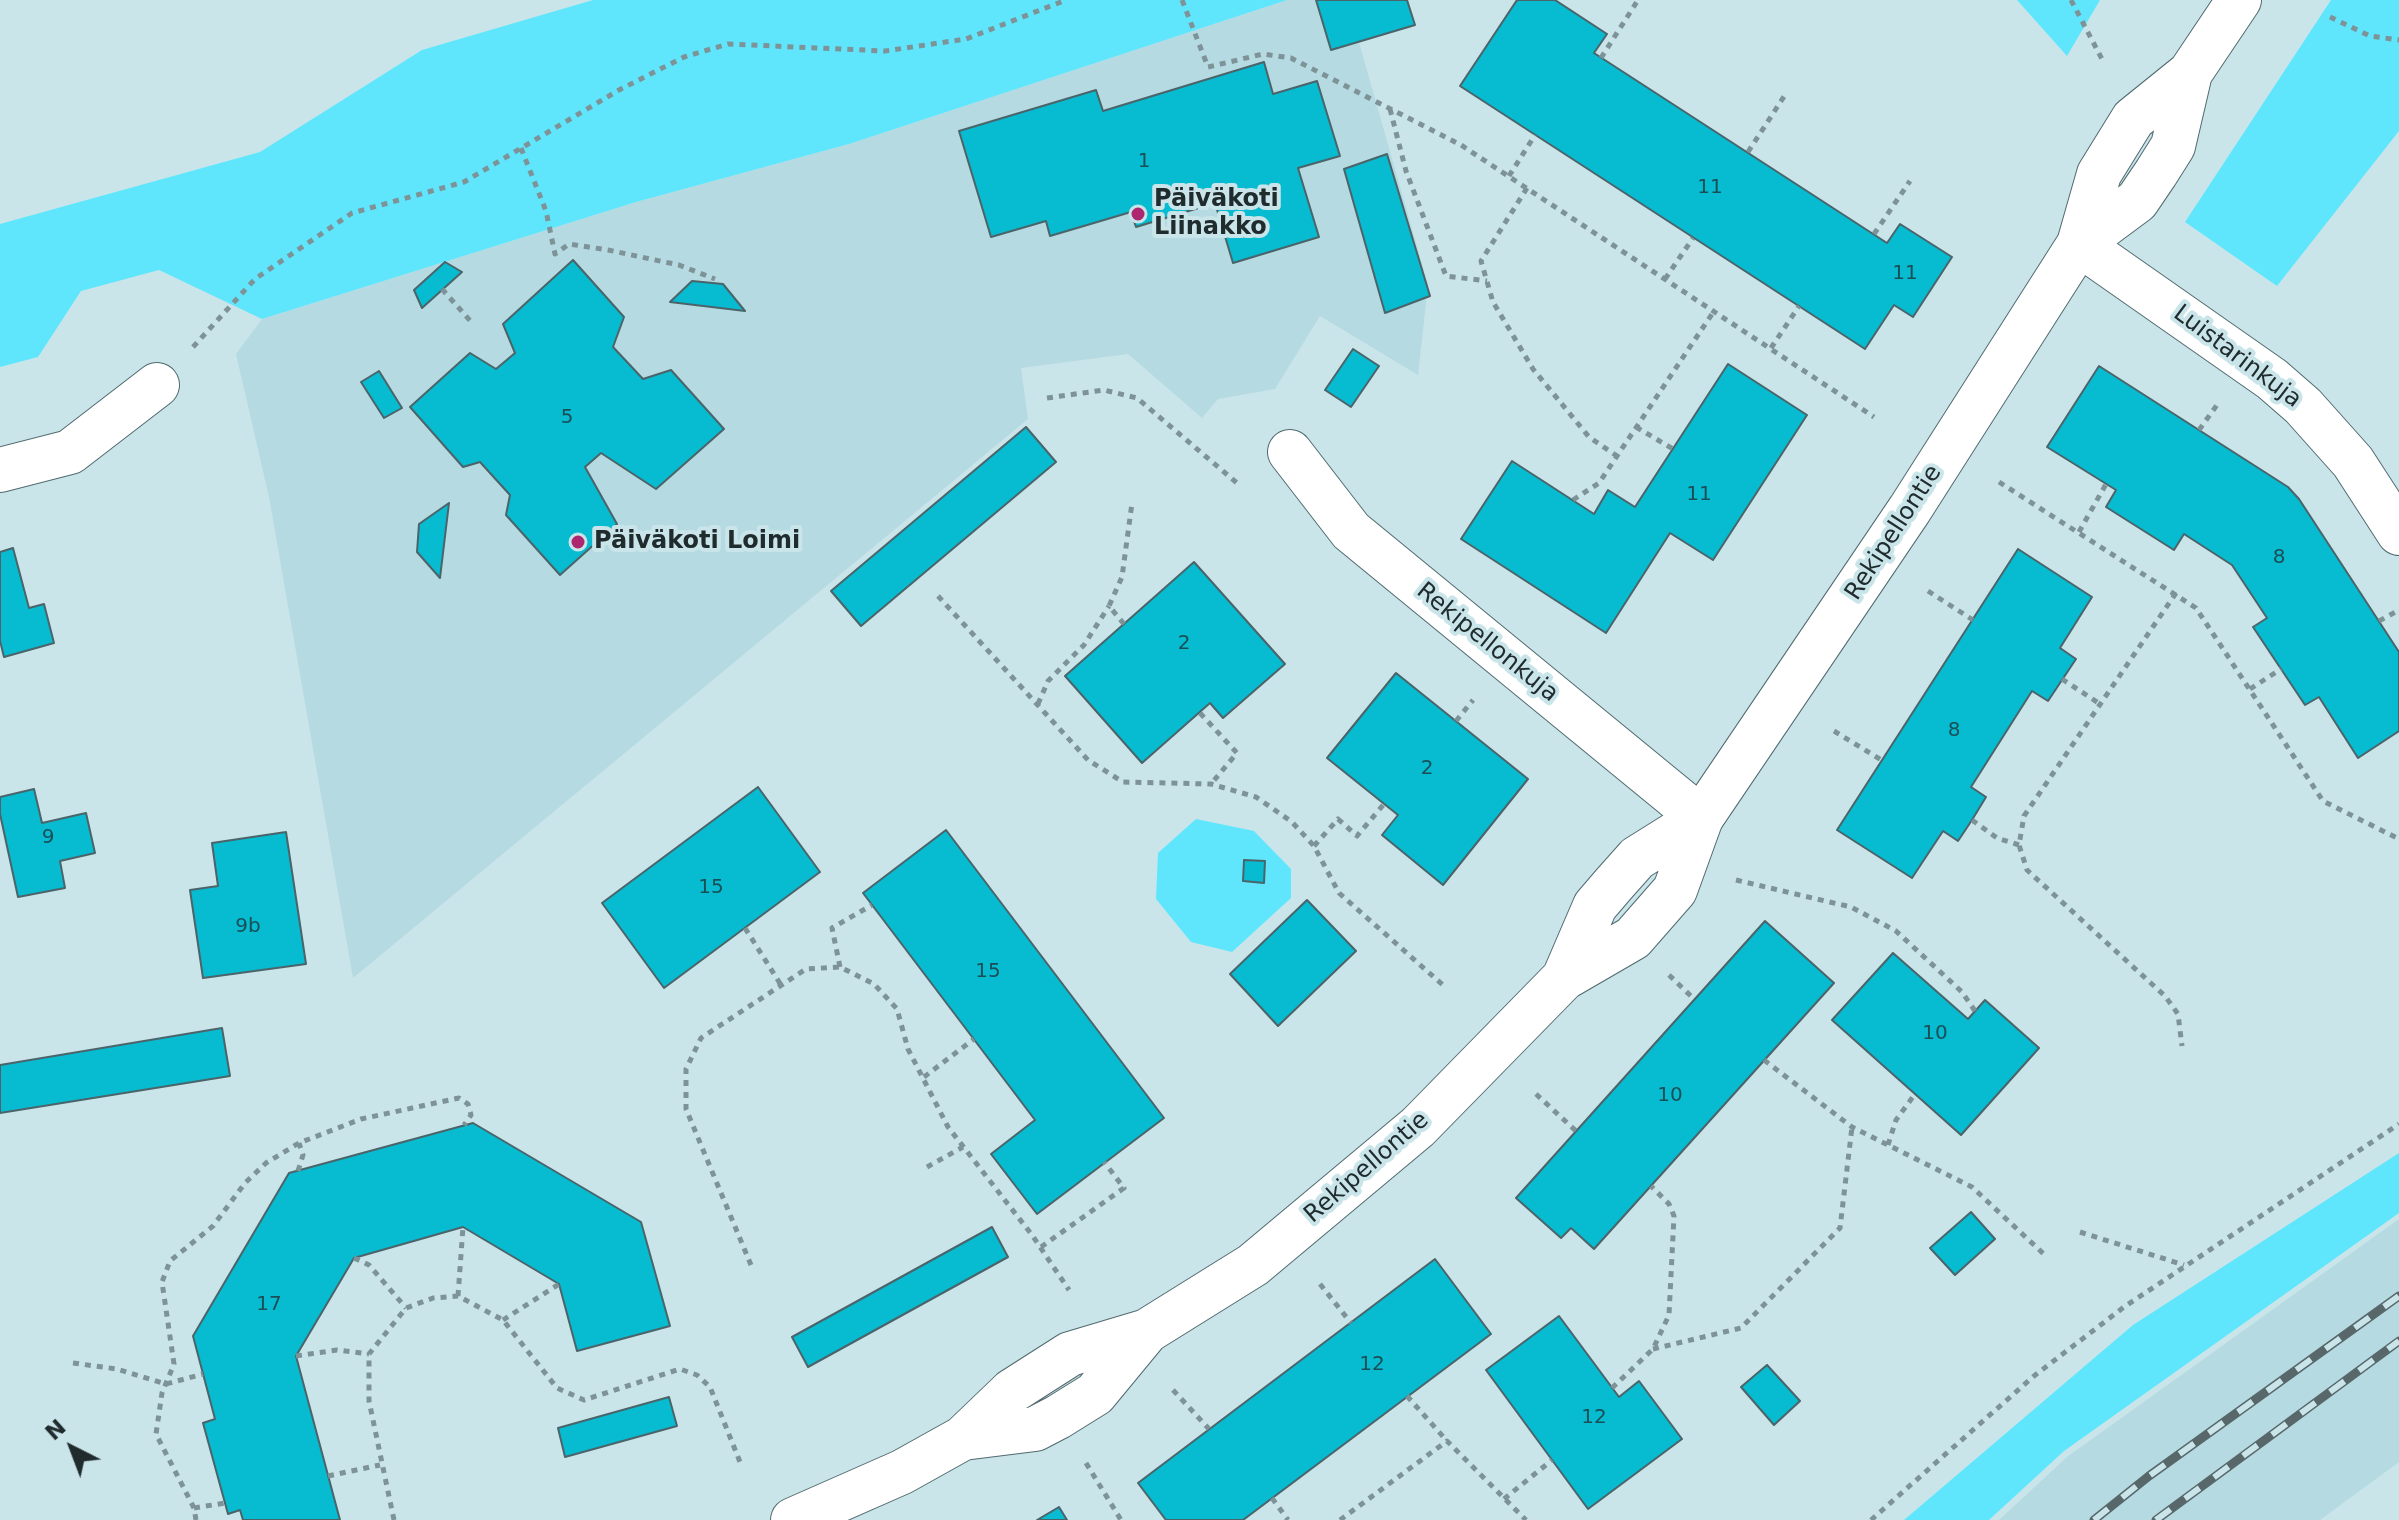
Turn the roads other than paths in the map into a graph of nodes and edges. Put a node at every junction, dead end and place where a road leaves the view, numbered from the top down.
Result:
1 (2239, 0) edge
2 (2079, 244) junction
3 (157, 385) road end
4 (1290, 452) dead end
5 (0, 470) edge
6 (2399, 533) edge
7 (1701, 818) junction
8 (793, 1520) edge

1 - 2 street, Rekipellontie
2 - 6 street, Luistarinkuja
2 - 7 street, Rekipellontie
3 - 5 street
4 - 7 street, Rekipellonkuja
7 - 8 street, Rekipellontie

